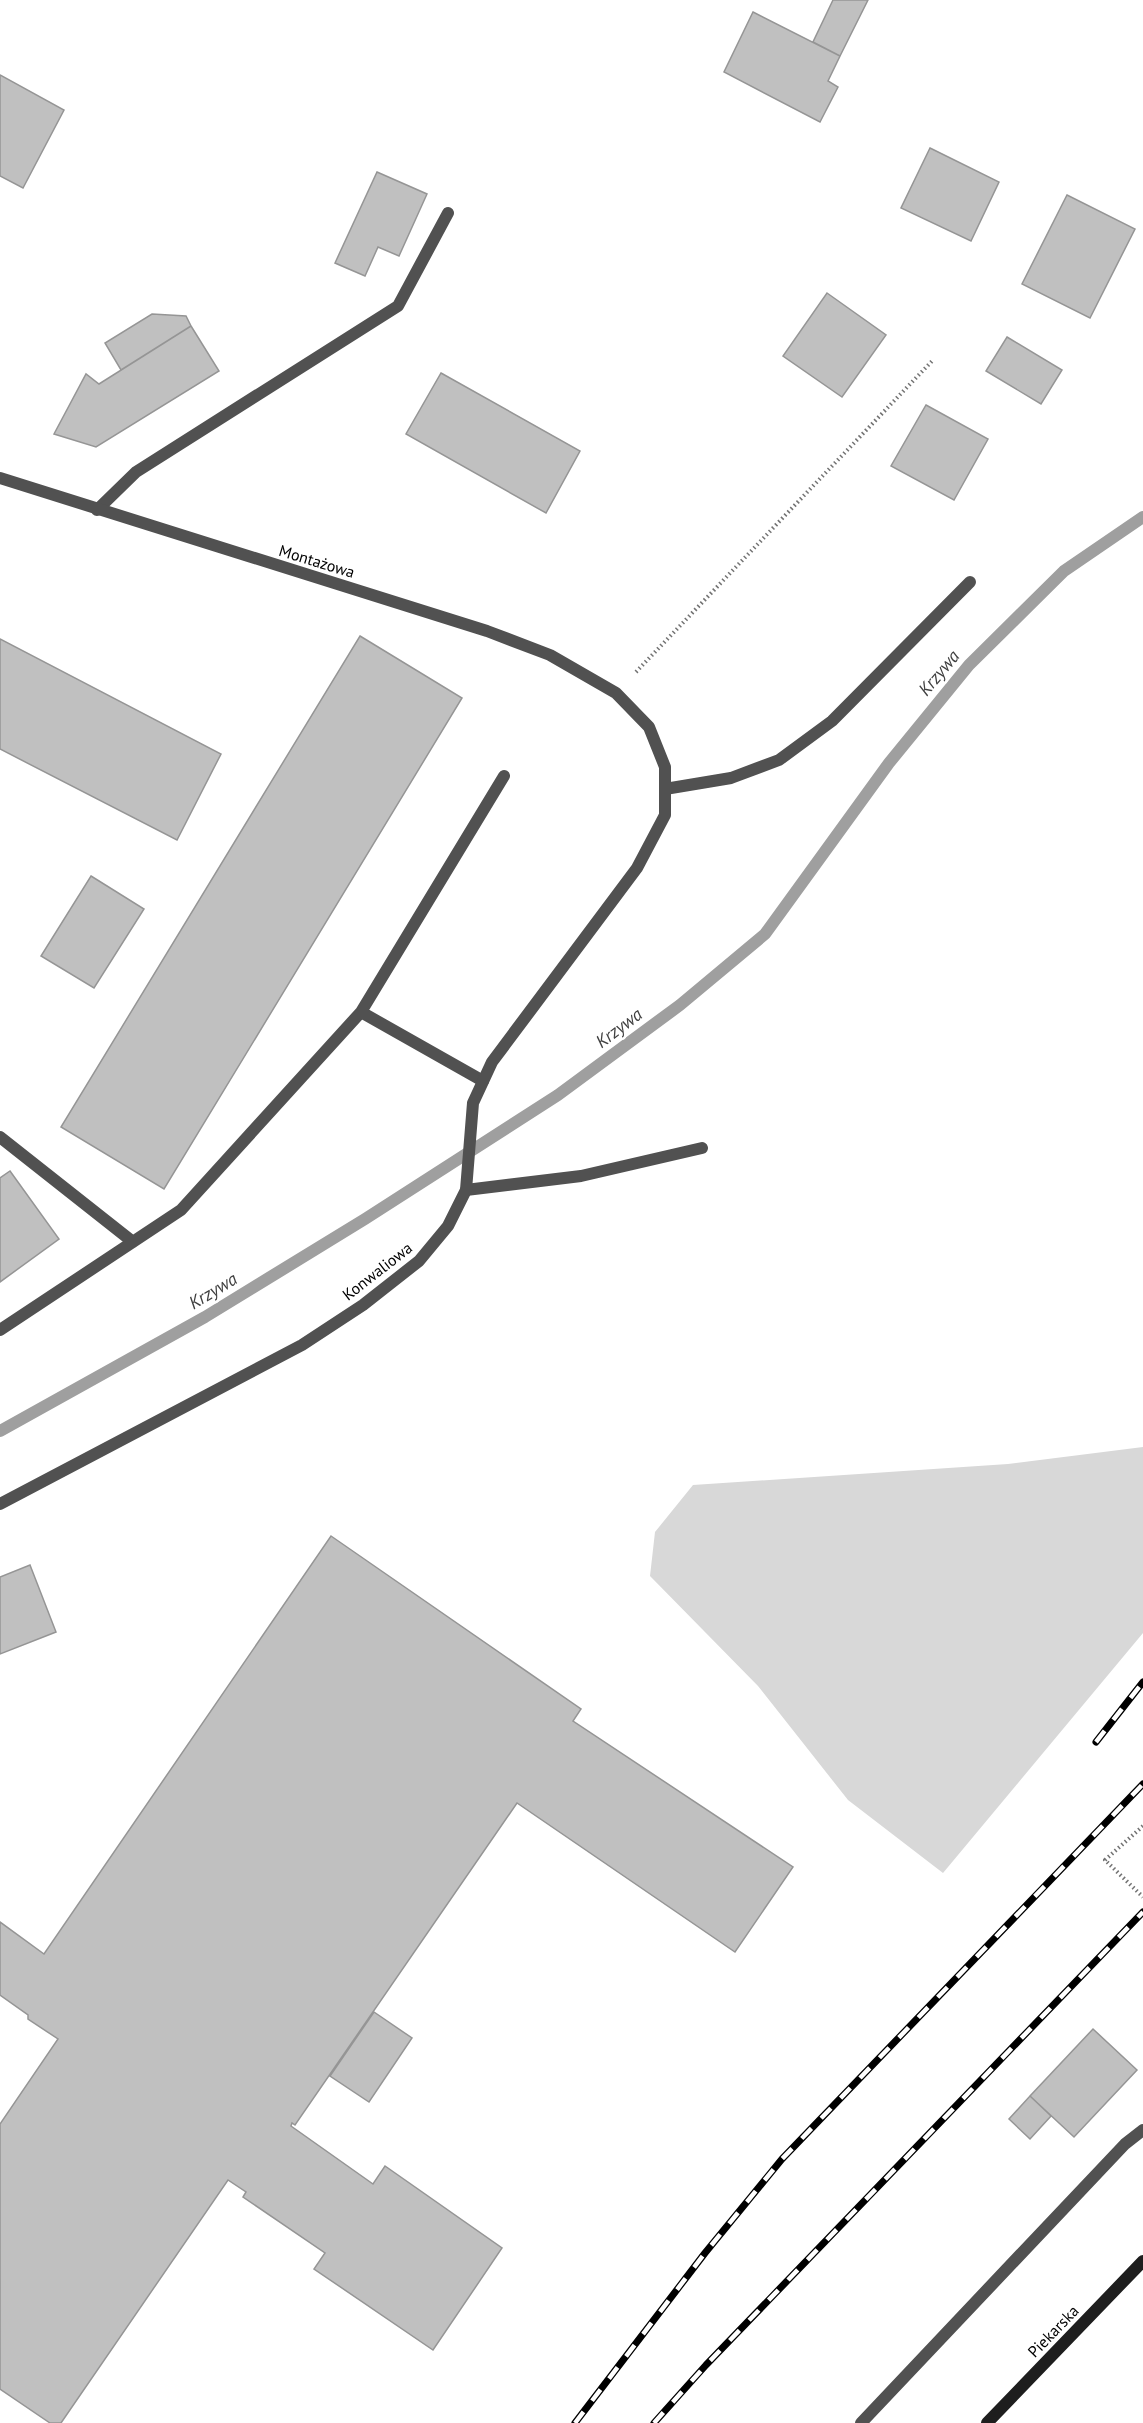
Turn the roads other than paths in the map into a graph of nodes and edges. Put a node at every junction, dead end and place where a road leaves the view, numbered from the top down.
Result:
1 (448, 213) dead end
2 (0, 478) edge
3 (97, 510) junction
4 (970, 582) dead end
5 (616, 693) joint
6 (504, 776) dead end
7 (665, 789) junction
8 (361, 1012) junction
9 (483, 1081) junction
10 (0, 1137) edge
11 (702, 1148) dead end
12 (466, 1190) junction
13 (133, 1242) junction
14 (0, 1330) edge
15 (0, 1504) edge
16 (1143, 2130) edge
17 (1143, 2261) edge
18 (861, 2423) edge
19 (987, 2423) edge

1 - 3 street
2 - 3 street, Montażowa
3 - 5 street, Montażowa
4 - 7 street
5 - 7 street, Konwaliowa
6 - 8 street
7 - 9 street, Konwaliowa
8 - 9 street
8 - 13 street
9 - 12 street, Konwaliowa
10 - 13 street
11 - 12 street
12 - 15 street, Konwaliowa
13 - 14 street
16 - 18 street
17 - 19 street, Piekarska

